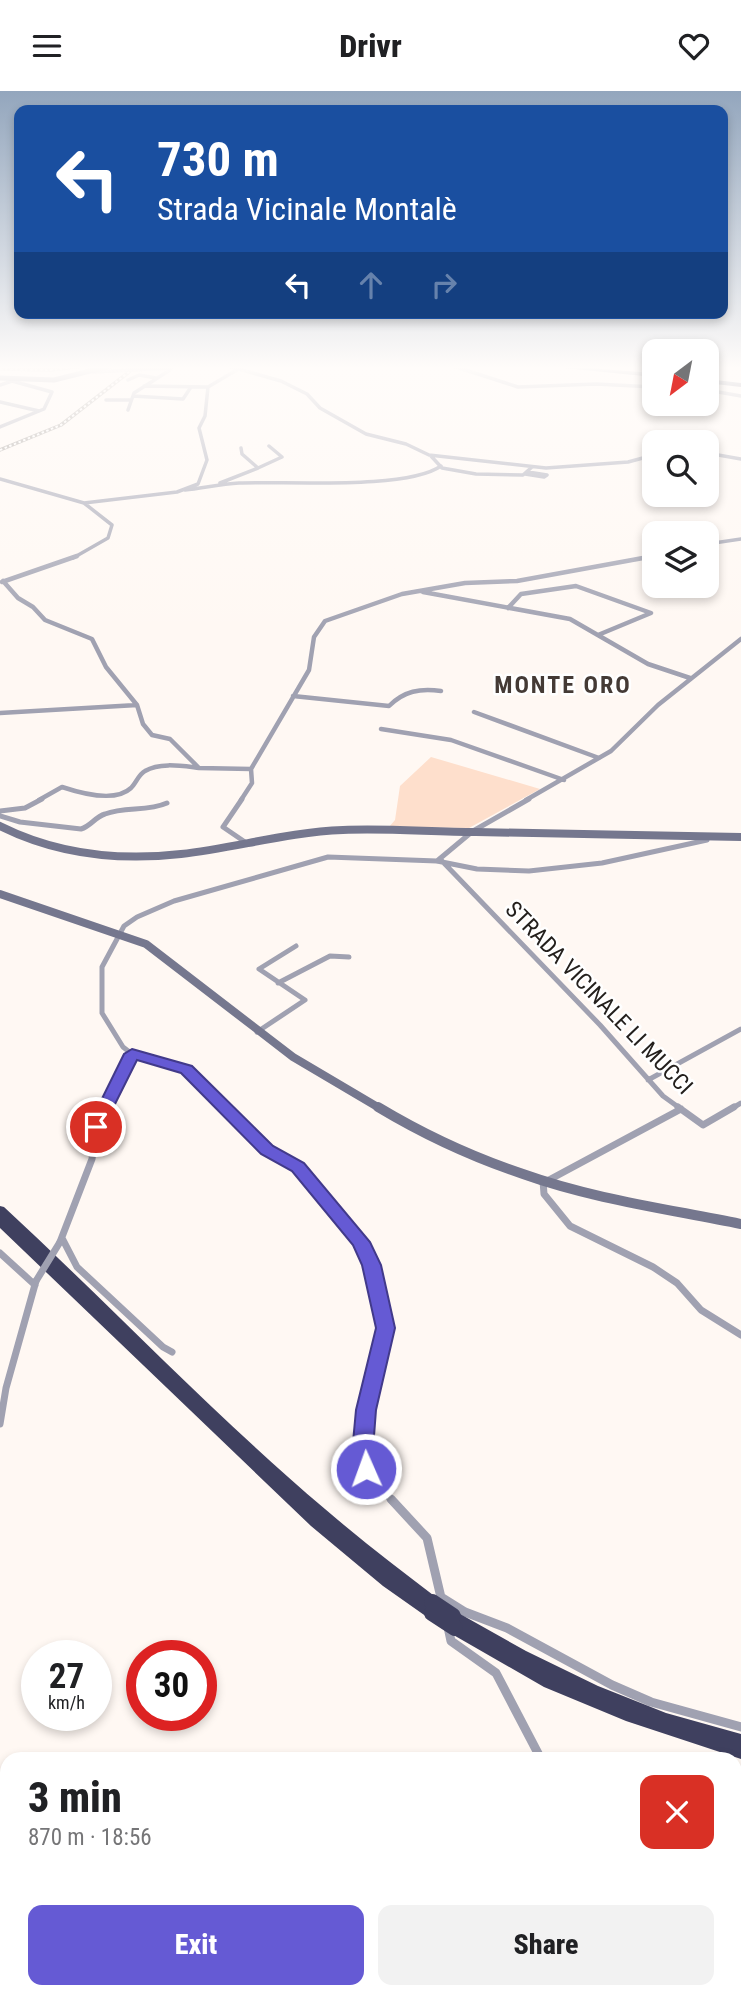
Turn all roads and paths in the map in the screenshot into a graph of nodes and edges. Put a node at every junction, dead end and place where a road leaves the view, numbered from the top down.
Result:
1 (206, 455) edge
2 (243, 455) edge
3 (280, 455) edge
4 (429, 455) joint
5 (719, 455) edge
6 (642, 458) edge
7 (741, 459) edge
8 (441, 466) junction
9 (532, 467) junction
10 (258, 468) junction
11 (0, 479) edge
12 (215, 485) junction
13 (185, 490) junction
14 (84, 503) junction
15 (741, 539) edge
16 (719, 542) edge
17 (642, 558) edge
18 (1, 582) edge
19 (418, 591) junction
20 (508, 608) junction
21 (599, 635) junction
22 (741, 639) edge
23 (691, 678) junction
24 (441, 691) dead end
25 (293, 696) junction
26 (137, 705) junction
27 (474, 712) dead end
28 (0, 713) edge
29 (381, 729) dead end
30 (599, 758) junction
31 (199, 768) junction
32 (251, 769) junction
33 (564, 780) junction
34 (167, 803) dead end
35 (0, 813) edge
36 (0, 826) edge
37 (473, 831) junction
38 (741, 837) edge
39 (245, 842) junction
40 (439, 861) junction
41 (1, 896) edge
42 (119, 935) junction
43 (296, 946) dead end
44 (349, 957) dead end
45 (278, 983) junction
46 (741, 1029) edge
47 (257, 1031) junction
48 (132, 1054) junction
49 (648, 1080) junction
50 (741, 1103) edge
51 (681, 1109) junction
52 (544, 1181) junction
53 (0, 1210) edge
54 (0, 1221) edge
55 (741, 1224) edge
56 (61, 1240) junction
57 (0, 1253) edge
58 (35, 1283) junction
59 (741, 1335) edge
60 (172, 1352) dead end
61 (0, 1424) edge
62 (435, 1604) junction
63 (454, 1622) junction
64 (741, 1727) edge
65 (741, 1741) edge
66 (537, 1752) edge
67 (741, 1752) edge

1 - 13 street
2 - 10 street
3 - 10 street
4 - 8 street
4 - 9 street
5 - 7 street
6 - 9 street
8 - 9 street
8 - 12 street
10 - 12 street
11 - 14 street
12 - 13 street
13 - 14 street
14 - 18 street
15 - 16 street
17 - 19 street
18 - 26 street
19 - 20 street
19 - 25 street
20 - 21 street
20 - 21 street
21 - 23 street
22 - 23 street
23 - 30 street
24 - 25 street
25 - 32 street
26 - 28 street
26 - 31 street
27 - 30 street
29 - 33 street
30 - 33 street
31 - 32 street
31 - 35 street
32 - 39 street
33 - 37 street
34 - 35 street
36 - 39 street
37 - 38 street
37 - 39 street
37 - 40 street
38 - 40 street
40 - 42 street
40 - 49 street, STRADA VICINALE LI MUCCI
41 - 42 street
42 - 47 street
42 - 48 street
43 - 45 street
44 - 45 street
45 - 47 street
46 - 49 street
47 - 52 street
48 - 56 street
48 - 62 street
49 - 51 street, STRADA VICINALE LI MUCCI
50 - 51 street, STRADA VICINALE LI MUCCI
51 - 52 street
52 - 55 street
52 - 59 street
53 - 62 highway
54 - 62 highway
56 - 58 street, bridge
56 - 60 street
57 - 58 street
58 - 61 street
62 - 63 highway, bridge
62 - 64 street
62 - 66 street
63 - 65 highway
63 - 67 highway

